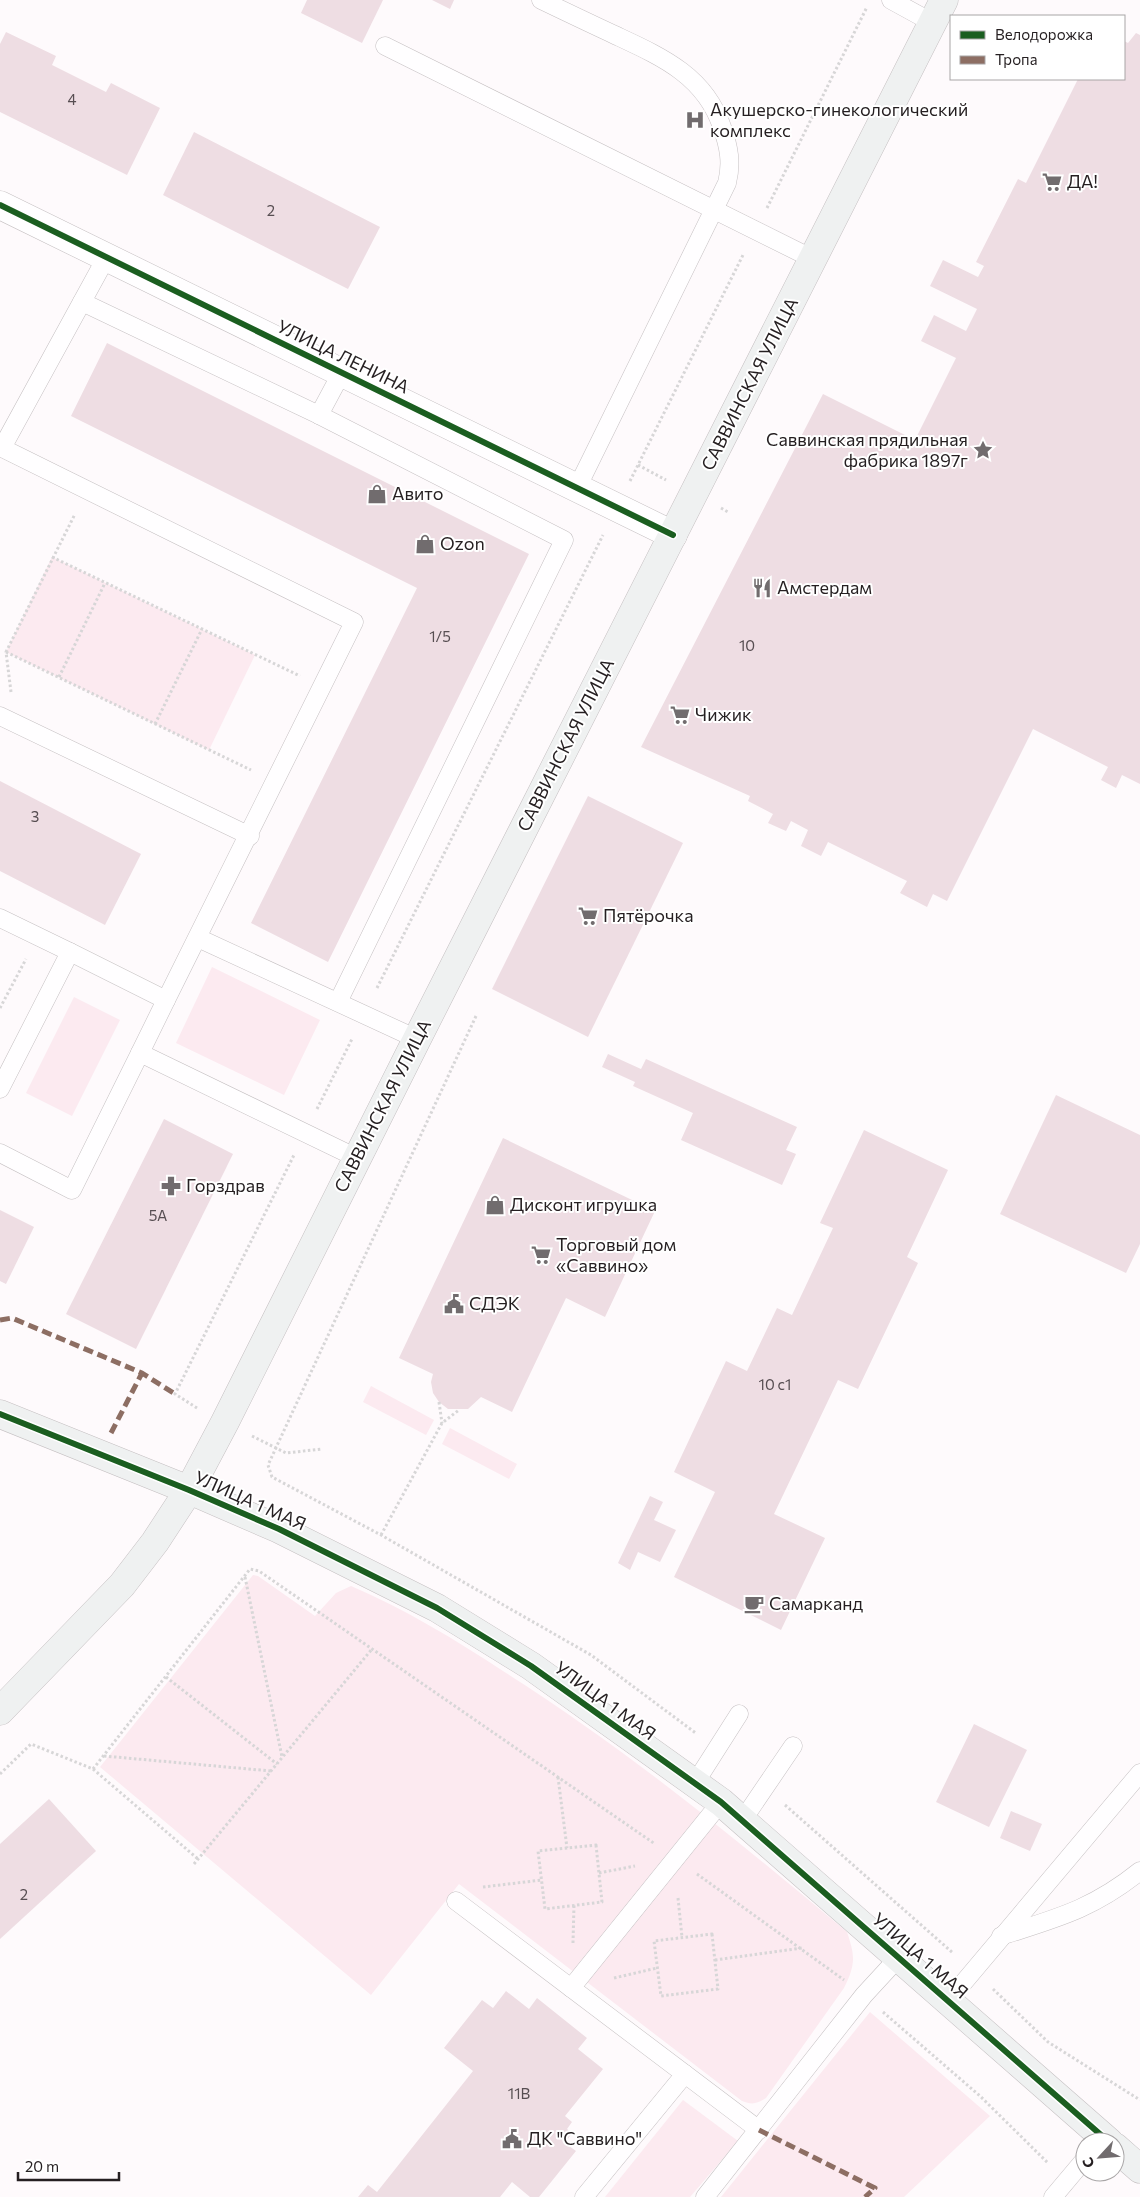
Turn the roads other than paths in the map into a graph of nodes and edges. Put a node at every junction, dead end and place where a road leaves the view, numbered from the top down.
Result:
1 (540, 0) edge
2 (891, 0) edge
3 (938, 11) edge
4 (385, 46) dead end
5 (0, 206) edge
6 (714, 210) junction
7 (106, 258) junction
8 (813, 259) junction
9 (82, 302) junction
10 (342, 372) junction
11 (319, 415) junction
12 (577, 488) junction
13 (673, 535) junction
14 (7, 719) edge
15 (250, 836) junction
16 (0, 918) edge
17 (198, 938) junction
18 (70, 952) junction
19 (166, 1000) junction
20 (338, 1002) junction
21 (416, 1039) junction
22 (140, 1052) junction
23 (0, 1089) edge
24 (0, 1153) edge
25 (357, 1158) junction
26 (0, 1414) edge
27 (189, 1490) junction
28 (0, 1711) edge
29 (738, 1714) dead end
30 (793, 1746) dead end
31 (1140, 1773) edge
32 (695, 1783) junction
33 (721, 1802) junction
34 (742, 1821) junction
35 (1140, 1871) edge
36 (456, 1901) road end
37 (1000, 1936) junction
38 (899, 1958) junction
39 (571, 1988) junction
40 (948, 2001) junction
41 (685, 2074) junction
42 (759, 2130) junction
43 (1095, 2132) edge
44 (1125, 2157) edge
45 (1140, 2169) edge
46 (1075, 2171) edge
47 (584, 2197) edge
48 (705, 2197) edge
49 (1053, 2197) edge

1 - 6 lane
2 - 3 lane
3 - 8 main road, САВВИНСКАЯ УЛИЦА
4 - 6 lane
5 - 7 street, УЛИЦА ЛЕНИНА
6 - 8 lane
6 - 12 lane
7 - 9 lane
7 - 10 street, УЛИЦА ЛЕНИНА
8 - 13 main road, САВВИНСКАЯ УЛИЦА
9 - 11 lane
9 - 15 lane
10 - 11 lane
10 - 12 street, УЛИЦА ЛЕНИНА
11 - 20 lane
12 - 13 street, УЛИЦА ЛЕНИНА
13 - 21 main road, САВВИНСКАЯ УЛИЦА
14 - 15 lane
15 - 17 lane
16 - 18 lane
17 - 19 lane
17 - 20 lane
18 - 19 lane
18 - 23 lane
19 - 22 lane
20 - 21 lane
21 - 25 main road, САВВИНСКАЯ УЛИЦА
22 - 24 lane
22 - 25 lane
25 - 27 main road, САВВИНСКАЯ УЛИЦА
26 - 27 main road, УЛИЦА 1 МАЯ
27 - 28 main road, САВВИНСКАЯ УЛИЦА
27 - 32 main road, УЛИЦА 1 МАЯ
29 - 32 lane
30 - 34 lane
31 - 37 lane
32 - 33 main road, УЛИЦА 1 МАЯ
33 - 34 main road, УЛИЦА 1 МАЯ
33 - 39 lane
34 - 38 main road, УЛИЦА 1 МАЯ
35 - 37 lane
36 - 39 lane
37 - 40 lane
38 - 40 main road, УЛИЦА 1 МАЯ
38 - 42 lane
39 - 41 lane
40 - 43 main road, УЛИЦА 1 МАЯ
41 - 42 lane
41 - 47 lane
42 - 48 lane
44 - 45 main road, УЛИЦА 1 МАЯ
46 - 49 lane

